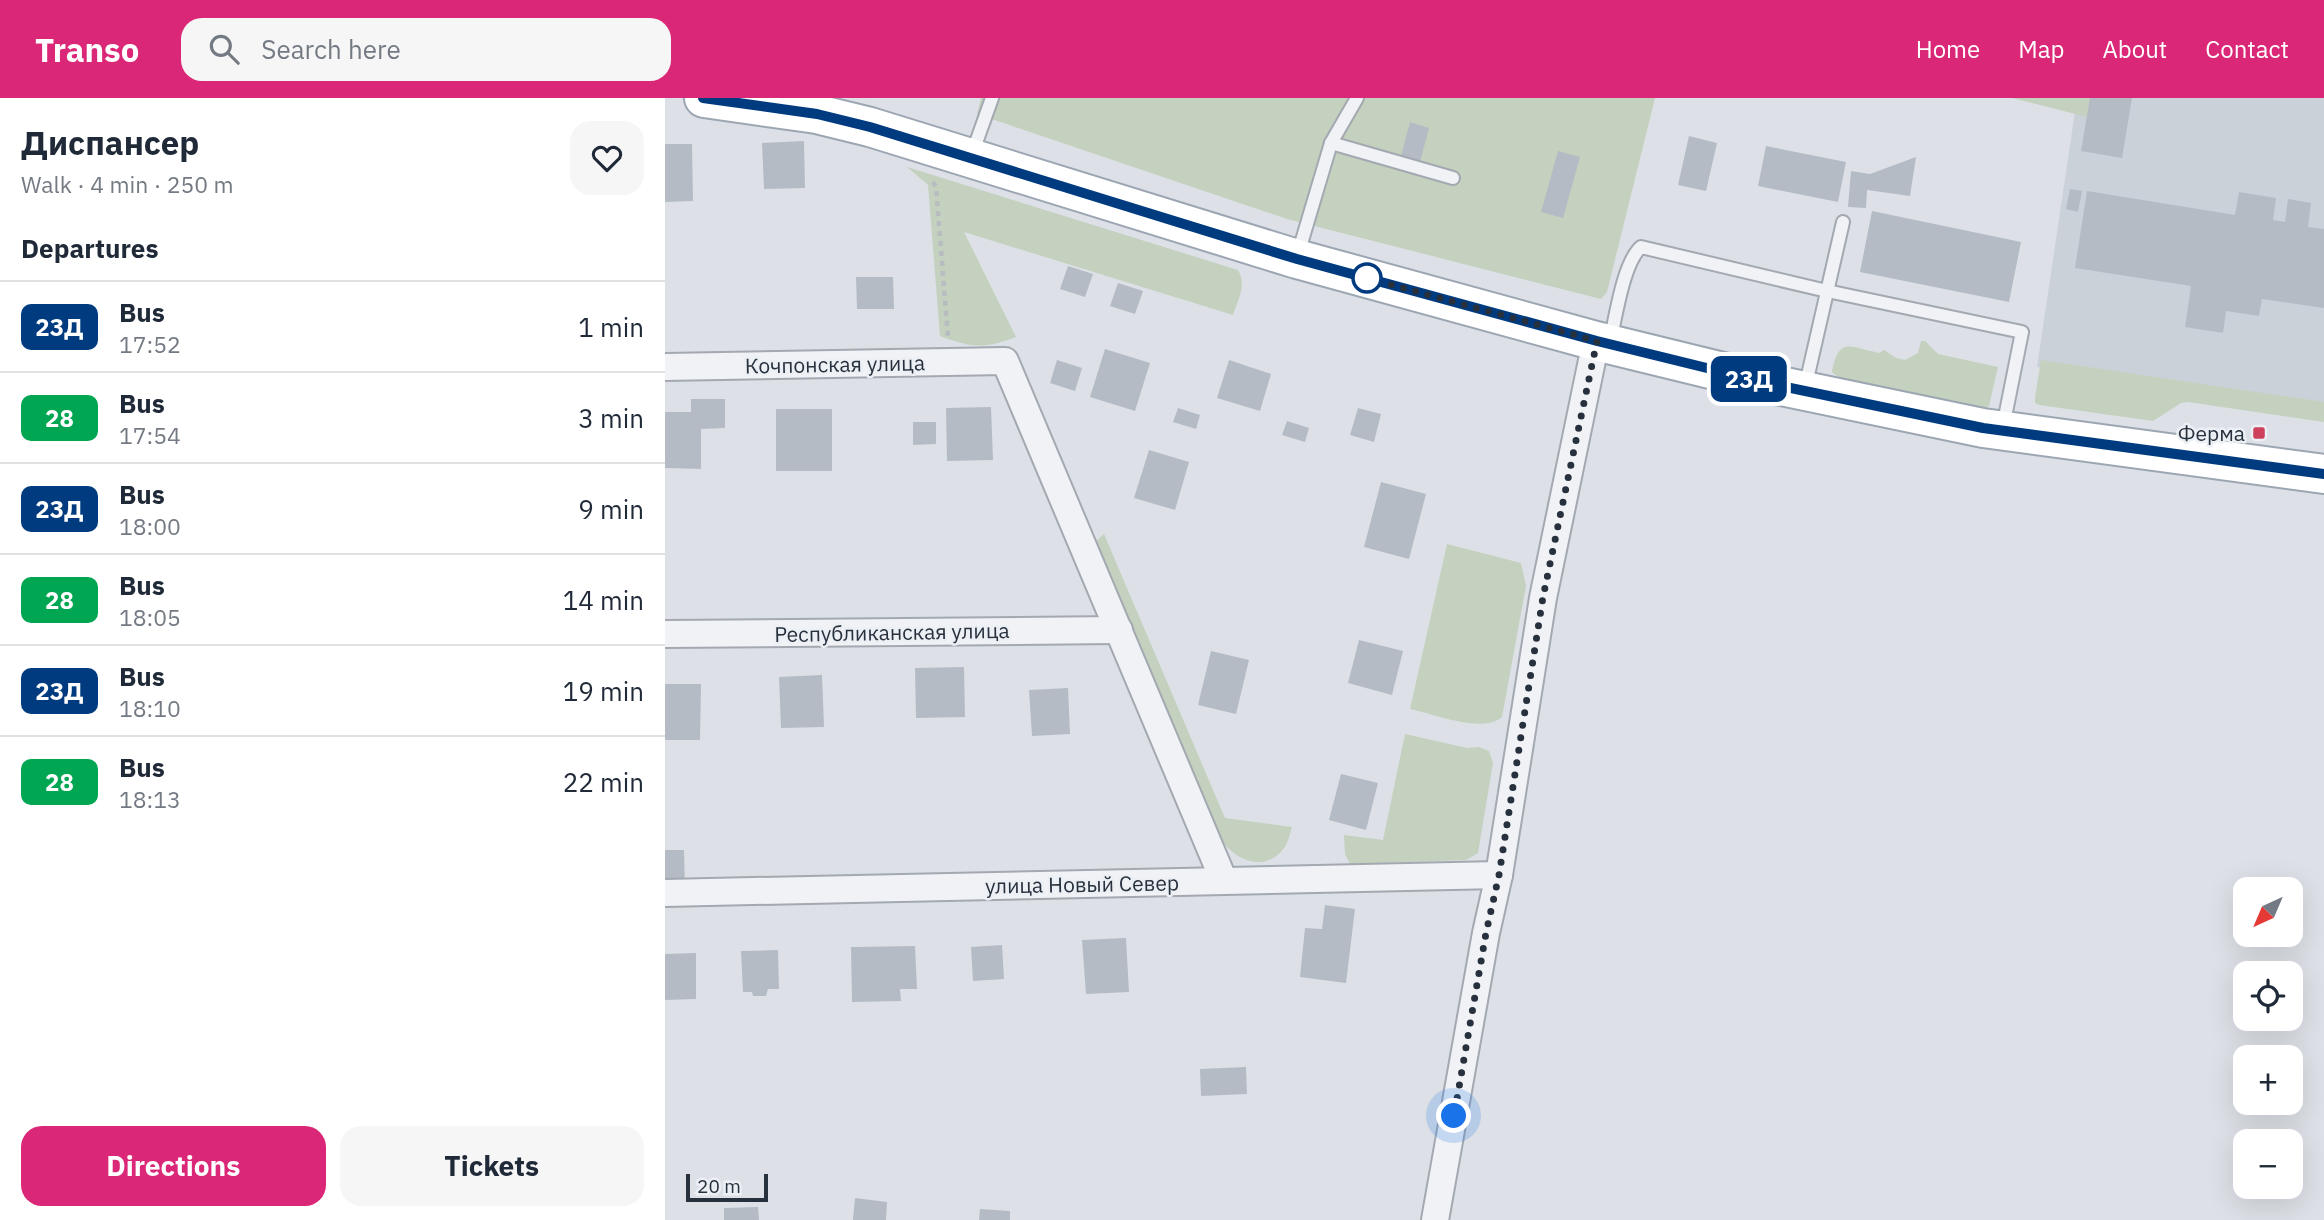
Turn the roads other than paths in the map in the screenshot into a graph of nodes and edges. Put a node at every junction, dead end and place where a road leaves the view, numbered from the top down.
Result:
1 (703, 98) edge
2 (992, 98) edge
3 (1357, 98) edge
4 (1331, 143) junction
5 (971, 158) junction
6 (1453, 178) dead end
7 (1843, 222) dead end
8 (1297, 259) junction
9 (1827, 291) junction
10 (1603, 342) junction
11 (665, 366) edge
12 (1804, 391) junction
13 (2002, 431) junction
14 (2324, 474) edge
15 (1119, 630) junction
16 (665, 634) edge
17 (1499, 875) junction
18 (1224, 881) junction
19 (665, 893) edge
20 (1435, 1220) edge

1 - 5 main road
2 - 5 lane
3 - 4 lane
4 - 6 lane
4 - 8 lane
5 - 8 main road
7 - 9 lane
8 - 10 main road
9 - 10 lane
9 - 12 lane
9 - 13 lane
10 - 12 main road
10 - 17 street
11 - 15 street, Кочпонская улица
12 - 13 main road
13 - 14 main road
15 - 16 street, Республиканская улица
15 - 18 street
17 - 18 street, улица Новый Север
17 - 20 street
18 - 19 street, улица Новый Север

